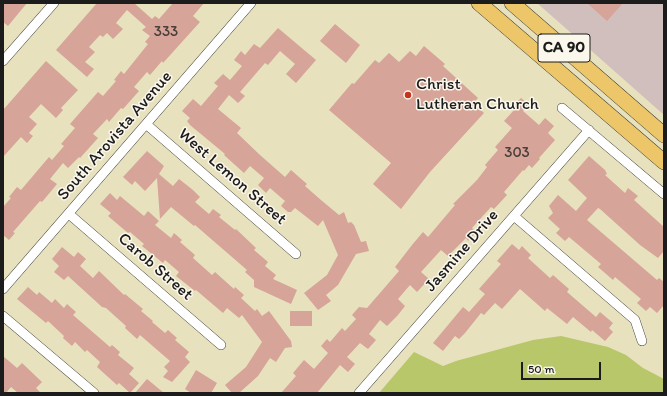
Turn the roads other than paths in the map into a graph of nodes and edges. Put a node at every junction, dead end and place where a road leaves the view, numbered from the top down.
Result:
1 (54, 3) edge
2 (251, 3) edge
3 (479, 3) edge
4 (514, 4) edge
5 (500, 20) junction
6 (3, 61) edge
7 (562, 108) dead end
8 (146, 124) junction
9 (589, 130) junction
10 (664, 134) edge
11 (664, 162) edge
12 (664, 194) edge
13 (68, 214) junction
14 (514, 216) junction
15 (296, 254) dead end
16 (3, 289) edge
17 (3, 316) edge
18 (642, 342) dead end
19 (221, 345) dead end
20 (94, 393) edge
21 (359, 393) edge

1 - 6 street
2 - 8 street, South Arovista Avenue
3 - 5 main road, CA 90
4 - 5 main road
4 - 10 main road, CA 90
5 - 11 main road, CA 90
7 - 9 street
8 - 13 street, South Arovista Avenue
8 - 15 street, West Lemon Street
9 - 12 street
9 - 14 street, Jasmine Drive
13 - 16 street, South Arovista Avenue
13 - 19 street, Carob Street
14 - 18 street
14 - 21 street, Jasmine Drive
17 - 20 street

